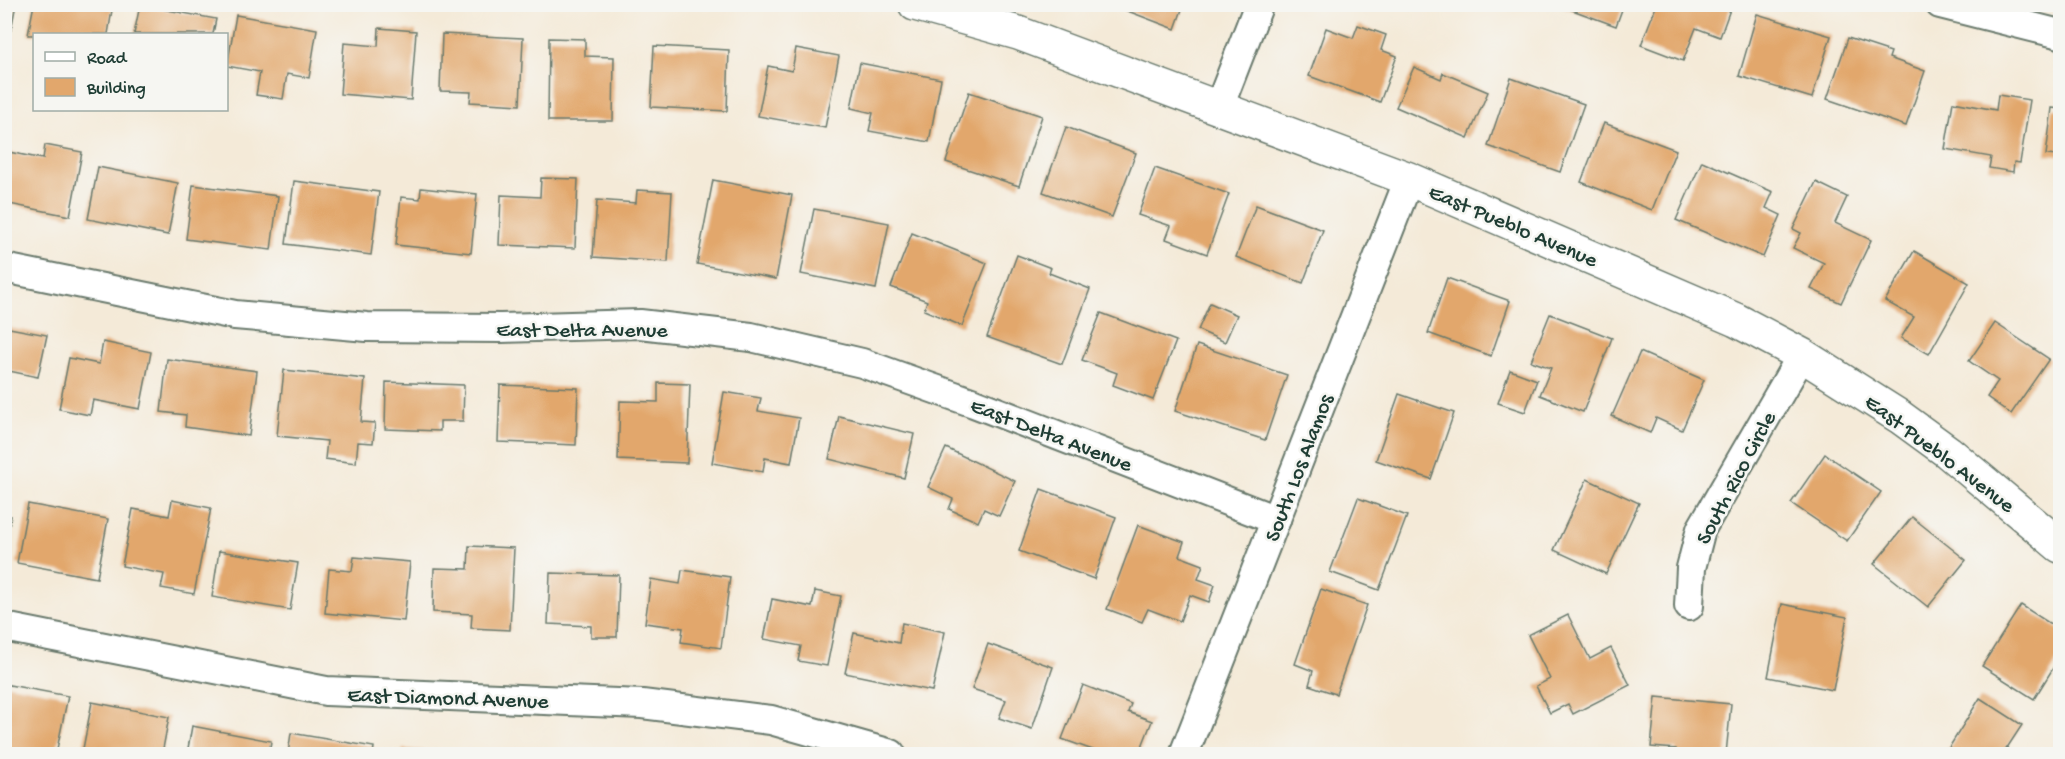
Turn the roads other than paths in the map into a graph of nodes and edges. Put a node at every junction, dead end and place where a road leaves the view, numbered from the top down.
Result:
1 (915, 4) edge
2 (1259, 4) edge
3 (1940, 4) edge
4 (2061, 34) edge
5 (1219, 107) junction
6 (1409, 179) junction
7 (4, 268) edge
8 (1802, 355) junction
9 (1276, 520) junction
10 (2061, 546) edge
11 (1689, 606) dead end
12 (4, 627) edge
13 (891, 754) edge
14 (1184, 754) edge

1 - 5 street, East Pueblo Avenue
2 - 5 street
3 - 4 street
5 - 6 street, East Pueblo Avenue
6 - 8 street, East Pueblo Avenue
6 - 9 street, South Los Alamos
7 - 9 street, East Delta Avenue
8 - 10 street, East Pueblo Avenue
8 - 11 street, South Rico Circle
9 - 14 street, South Los Alamos
12 - 13 street, East Diamond Avenue

